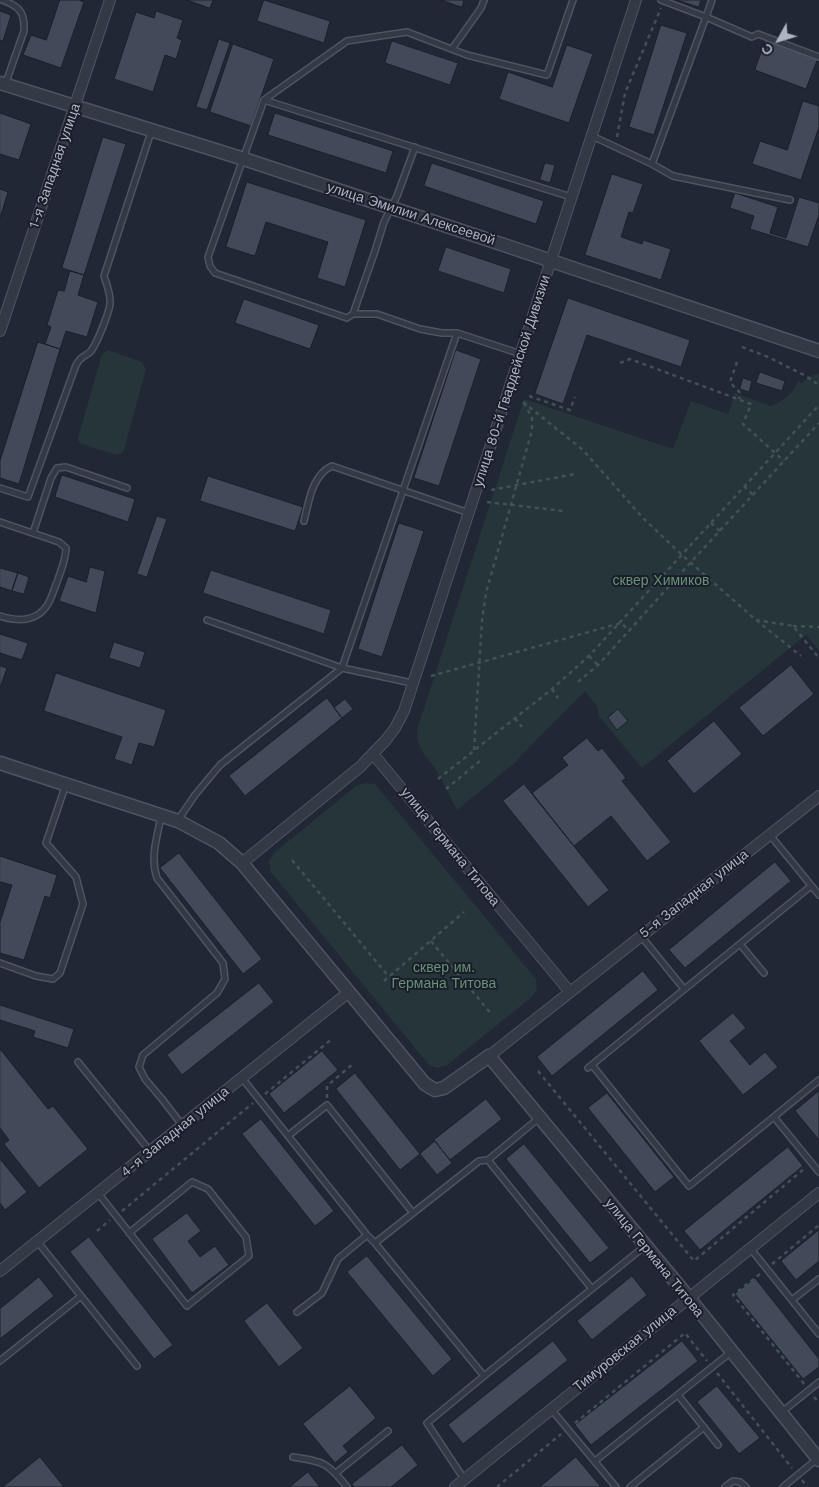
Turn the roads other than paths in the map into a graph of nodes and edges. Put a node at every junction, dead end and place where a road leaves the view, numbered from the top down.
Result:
1 (2, 0) edge
2 (110, 0) edge
3 (484, 0) edge
4 (573, 0) edge
5 (636, 0) edge
6 (712, 0) edge
7 (662, 1) edge
8 (706, 17) junction
9 (452, 49) junction
10 (819, 57) edge
11 (2, 84) edge
12 (264, 100) junction
13 (75, 106) junction
14 (151, 130) junction
15 (592, 136) junction
16 (415, 147) junction
17 (244, 159) junction
18 (652, 164) junction
19 (572, 197) junction
20 (790, 200) dead end
21 (392, 208) junction
22 (552, 261) junction
23 (353, 314) junction
24 (0, 332) edge
25 (457, 333) junction
26 (819, 351) edge
27 (521, 354) junction
28 (0, 488) edge
29 (127, 488) dead end
30 (403, 490) junction
31 (469, 513) junction
32 (304, 521) dead end
33 (0, 522) edge
34 (33, 533) junction
35 (0, 616) edge
36 (207, 620) dead end
37 (342, 668) junction
38 (412, 683) junction
39 (373, 754) junction
40 (0, 763) edge
41 (66, 784) junction
42 (819, 796) edge
43 (162, 816) junction
44 (178, 821) junction
45 (770, 834) junction
46 (242, 863) junction
47 (811, 886) junction
48 (819, 896) edge
49 (641, 936) junction
50 (740, 944) junction
51 (0, 963) edge
52 (764, 973) dead end
53 (684, 990) junction
54 (349, 992) junction
55 (570, 992) junction
56 (488, 1056) junction
57 (78, 1062) dead end
58 (242, 1078) junction
59 (819, 1080) edge
60 (774, 1117) junction
61 (539, 1118) junction
62 (182, 1126) junction
63 (288, 1135) junction
64 (150, 1151) junction
65 (488, 1160) junction
66 (819, 1172) edge
67 (98, 1193) junction
68 (819, 1193) edge
69 (412, 1213) junction
70 (129, 1233) junction
71 (367, 1235) junction
72 (37, 1241) junction
73 (375, 1243) junction
74 (646, 1246) junction
75 (750, 1248) junction
76 (0, 1271) edge
77 (819, 1279) edge
78 (592, 1289) junction
79 (81, 1296) junction
80 (688, 1298) junction
81 (792, 1300) junction
82 (297, 1312) dead end
83 (819, 1334) edge
84 (731, 1352) junction
85 (0, 1361) edge
86 (137, 1366) dead end
87 (484, 1376) junction
88 (819, 1382) edge
89 (678, 1395) junction
90 (551, 1409) junction
91 (781, 1413) junction
92 (704, 1427) junction
93 (388, 1431) dead end
94 (718, 1445) dead end
95 (293, 1457) dead end
96 (818, 1460) edge
97 (595, 1461) junction
98 (336, 1473) junction
99 (464, 1479) junction
100 (347, 1487) edge
101 (455, 1487) edge
102 (616, 1487) edge
103 (630, 1487) edge
104 (725, 1487) edge
105 (746, 1487) edge
106 (783, 1487) edge

1 - 11 lane
2 - 13 street, 1-я Западная улица
3 - 9 lane
4 - 9 lane
5 - 15 street, улица 80-й Гвардейской Дивизии
6 - 8 lane
7 - 8 lane
8 - 10 lane
8 - 18 lane
9 - 12 lane
11 - 13 street, улица Эмилии Алексеевой
12 - 16 lane
12 - 17 lane
13 - 14 street, улица Эмилии Алексеевой
13 - 24 street, 1-я Западная улица
14 - 17 street, улица Эмилии Алексеевой
14 - 28 lane
15 - 18 lane
15 - 19 street, улица 80-й Гвардейской Дивизии
16 - 19 lane
16 - 21 lane
17 - 21 street, улица Эмилии Алексеевой
17 - 23 lane
18 - 20 lane
19 - 22 street, улица 80-й Гвардейской Дивизии
21 - 22 street, улица Эмилии Алексеевой
21 - 23 lane
22 - 26 street, улица Эмилии Алексеевой
22 - 27 street, улица 80-й Гвардейской Дивизии
23 - 25 lane
25 - 27 lane
25 - 30 lane
27 - 31 street, улица 80-й Гвардейской Дивизии
29 - 34 lane
30 - 31 lane
30 - 32 lane
30 - 37 lane
31 - 38 street, улица 80-й Гвардейской Дивизии
33 - 34 lane
34 - 35 lane
36 - 37 lane
37 - 38 lane
37 - 44 lane
38 - 39 street, улица 80-й Гвардейской Дивизии
39 - 46 street
39 - 55 street, улица Германа Титова
40 - 41 street
41 - 43 street
41 - 51 lane
42 - 45 street, 5-я Западная улица
43 - 44 street
43 - 62 lane
44 - 46 street
45 - 47 lane
45 - 49 street, 5-я Западная улица
46 - 54 street
47 - 48 lane
47 - 50 lane
49 - 53 lane
49 - 55 street, 5-я Западная улица
50 - 52 lane
50 - 53 lane
53 - 60 lane
54 - 56 street
54 - 58 street, 4-я Западная улица
55 - 56 street
56 - 61 street, улица Германа Титова
57 - 64 lane
58 - 62 street, 4-я Западная улица
58 - 63 lane
59 - 60 lane
60 - 66 lane
61 - 65 lane
61 - 74 street, улица Германа Титова
62 - 64 street, 4-я Западная улица
63 - 69 lane
63 - 71 lane
64 - 67 street, 4-я Западная улица
65 - 69 lane
65 - 78 lane
67 - 70 lane
67 - 72 street, 4-я Западная улица
68 - 75 street, Тимуровская улица
69 - 73 lane
70 - 70 lane
71 - 73 lane
71 - 82 lane
72 - 76 street, 4-я Западная улица
72 - 79 lane
73 - 87 lane
74 - 78 lane
74 - 80 street, улица Германа Титова
75 - 80 street, Тимуровская улица
75 - 81 lane
77 - 81 lane
78 - 87 lane
79 - 85 lane
79 - 86 lane
80 - 84 street, улица Германа Титова
80 - 90 street, Тимуровская улица
81 - 83 lane
84 - 89 lane
84 - 91 street, улица Германа Титова
87 - 99 lane
88 - 91 lane
89 - 92 lane
89 - 97 lane
90 - 97 lane
90 - 99 street, Тимуровская улица
91 - 96 street, улица Германа Титова
92 - 94 lane
92 - 103 lane
93 - 98 lane
95 - 98 lane
96 - 106 lane
97 - 102 lane
98 - 100 lane
99 - 101 street, Тимуровская улица
104 - 105 lane

